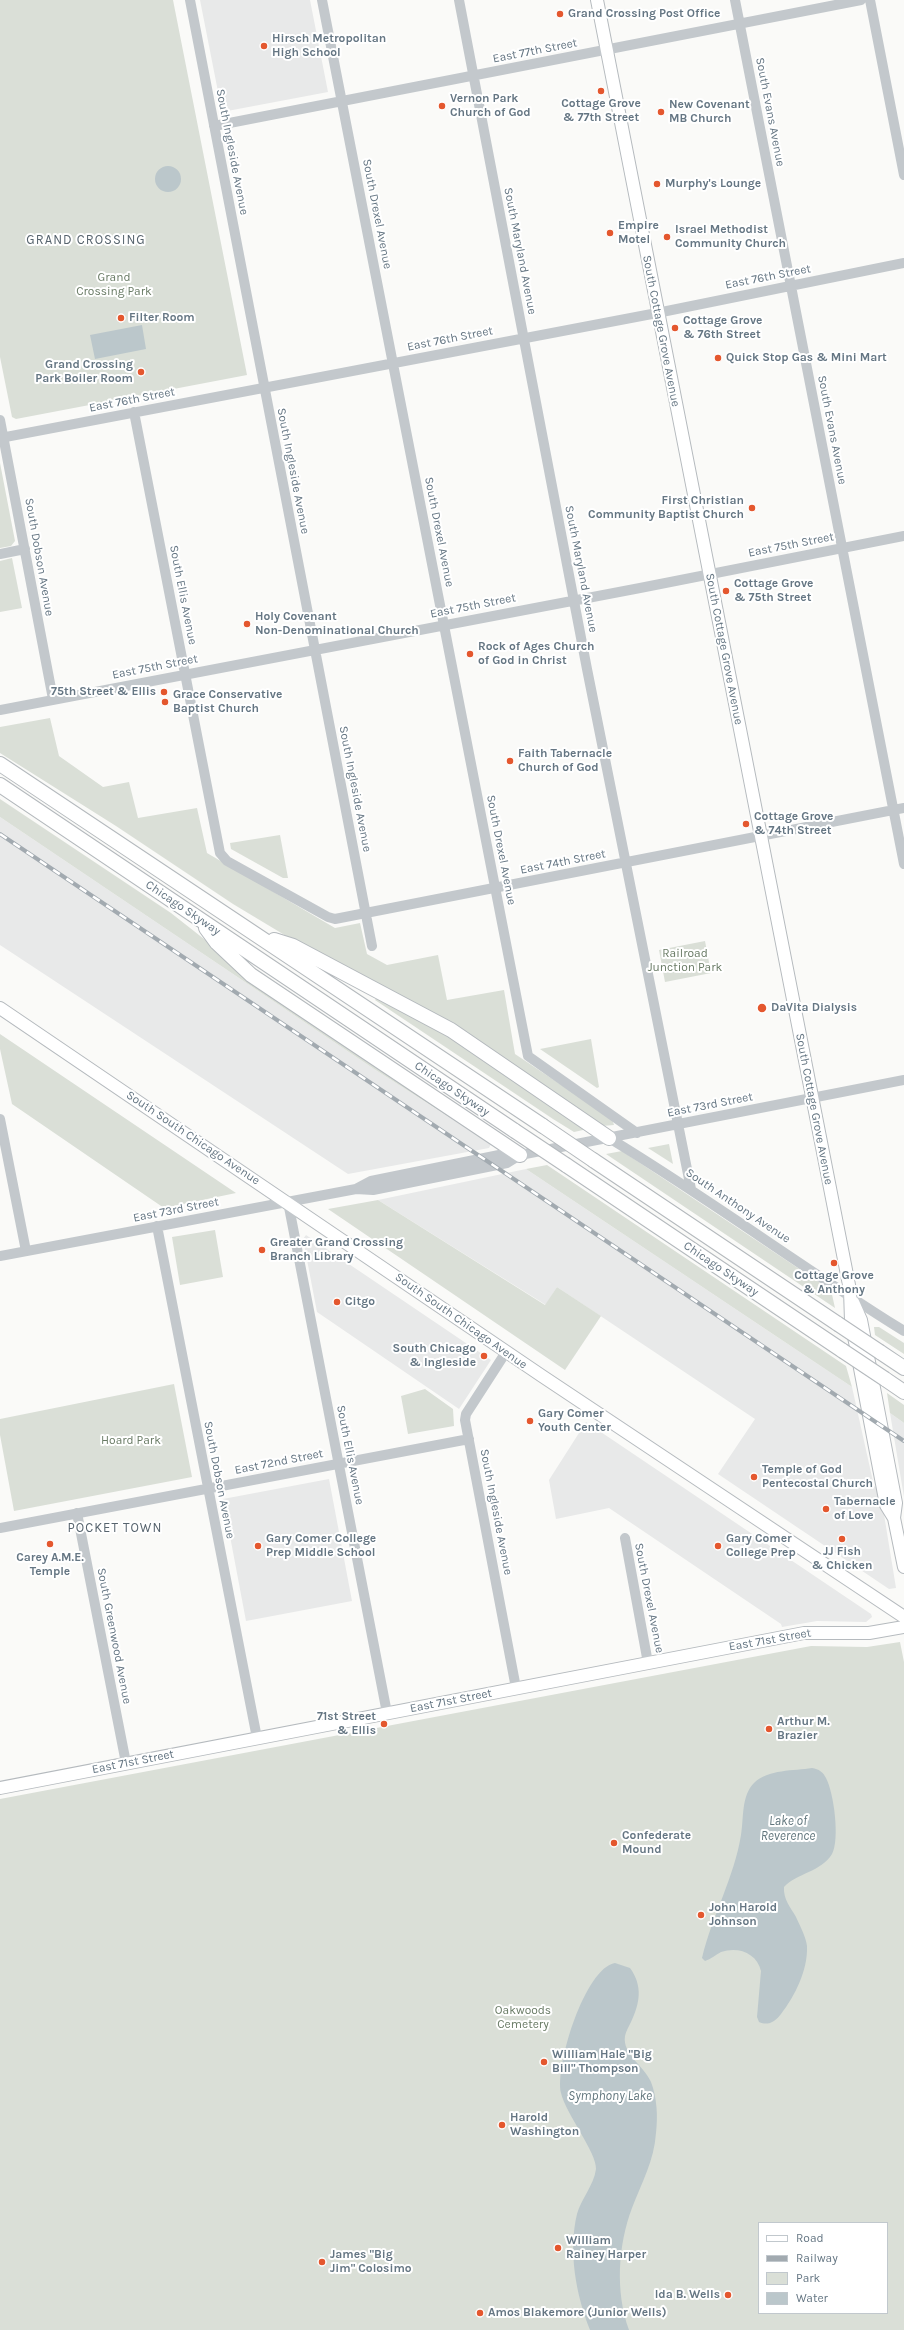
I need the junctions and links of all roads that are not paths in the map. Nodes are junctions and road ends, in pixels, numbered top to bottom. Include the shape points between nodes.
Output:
1 (190, 0) edge
2 (322, 0) edge
3 (459, 0) edge
4 (597, 0) edge
5 (735, 0) edge
6 (861, 0) edge
7 (870, 0) edge
8 (739, 24) junction
9 (607, 51) junction
10 (474, 76) junction
11 (342, 102) junction
12 (214, 126) junction
13 (904, 175) edge
14 (904, 263) edge
15 (791, 286) junction
16 (657, 313) junction
17 (523, 338) junction
18 (393, 363) junction
19 (264, 388) junction
20 (134, 412) junction
21 (0, 420) edge
22 (2, 437) edge
23 (904, 536) edge
24 (842, 548) junction
25 (25, 549) junction
26 (0, 554) edge
27 (710, 575) junction
28 (574, 601) junction
29 (444, 625) junction
30 (315, 650) junction
31 (185, 674) junction
32 (53, 699) junction
33 (0, 710) edge
34 (0, 764) edge
35 (0, 785) edge
36 (904, 808) edge
37 (894, 810) junction
38 (760, 837) junction
39 (220, 853) joint
40 (626, 863) junction
41 (904, 864) edge
42 (496, 888) junction
43 (366, 913) junction
44 (201, 921) junction
45 (256, 934) junction
46 (372, 946) dead end
47 (0, 1008) edge
48 (904, 1080) edge
49 (812, 1099) junction
50 (0, 1119) edge
51 (678, 1125) junction
52 (637, 1132) junction
53 (609, 1138) junction
54 (520, 1155) junction
55 (691, 1189) junction
56 (288, 1202) junction
57 (157, 1226) junction
58 (26, 1251) junction
59 (0, 1256) edge
60 (851, 1299) junction
61 (904, 1331) edge
62 (506, 1352) junction
63 (904, 1368) edge
64 (904, 1392) edge
65 (469, 1439) junction
66 (338, 1464) junction
67 (207, 1488) junction
68 (77, 1513) junction
69 (0, 1528) edge
70 (625, 1538) dead end
71 (904, 1567) edge
72 (904, 1617) edge
73 (904, 1627) edge
74 (648, 1663) junction
75 (516, 1688) junction
76 (387, 1713) junction
77 (257, 1738) junction
78 (126, 1763) junction
79 (0, 1788) edge

1 - 12 street, South Ingleside Avenue
2 - 11 street, South Drexel Avenue
3 - 10 street, South Maryland Avenue
4 - 9 main road, South Cottage Grove Avenue
5 - 8 street, South Evans Avenue
6 - 8 street, East 77th Street
7 - 13 street
8 - 9 street, East 77th Street
8 - 15 street, South Evans Avenue
9 - 10 street, East 77th Street
9 - 16 main road, South Cottage Grove Avenue
10 - 11 street, East 77th Street
10 - 17 street, South Maryland Avenue
11 - 12 street, East 77th Street
11 - 18 street, South Drexel Avenue
12 - 19 street, South Ingleside Avenue
14 - 15 street, East 76th Street
15 - 16 street, East 76th Street
15 - 24 street, South Evans Avenue
16 - 17 street, East 76th Street
16 - 27 main road, South Cottage Grove Avenue
17 - 18 street, East 76th Street
17 - 28 street, South Maryland Avenue
18 - 19 street, East 76th Street
18 - 29 street, South Drexel Avenue
19 - 20 street, East 76th Street
19 - 30 street, South Ingleside Avenue
20 - 22 street, East 76th Street
20 - 31 street, South Ellis Avenue
21 - 22 street, South Dobson Avenue
22 - 25 street, South Dobson Avenue
23 - 24 street, East 75th Street
24 - 27 street, East 75th Street
24 - 37 street, South Evans Avenue
25 - 26 street
25 - 32 street, South Dobson Avenue
27 - 28 street, East 75th Street
27 - 38 main road, South Cottage Grove Avenue
28 - 29 street, East 75th Street
28 - 40 street, South Maryland Avenue
29 - 30 street, East 75th Street
29 - 42 street, South Drexel Avenue
30 - 31 street, East 75th Street
30 - 43 street, South Ingleside Avenue
31 - 32 street, East 75th Street
31 - 39 street, South Ellis Avenue
32 - 33 street, East 75th Street
34 - 45 highway, Chicago Skyway
35 - 44 highway, Chicago Skyway
36 - 37 street, East 74th Street
37 - 38 street, East 74th Street
37 - 41 street, South Evans Avenue
38 - 40 street, East 74th Street
38 - 49 main road, South Cottage Grove Avenue
39 - 43 street, East 74th Street via 328,917 335,919
40 - 42 street, East 74th Street
40 - 51 street, South Maryland Avenue
42 - 43 street, East 74th Street
42 - 52 street, South Drexel Avenue via 528,1056
43 - 46 street, South Ingleside Avenue
44 - 54 highway via 216,943 251,975
44 - 64 highway, Chicago Skyway, bridge
45 - 53 highway via 293,946 423,1013
45 - 63 highway, Chicago Skyway, bridge
47 - 56 main road, South South Chicago Avenue
48 - 49 street, East 73rd Street
49 - 51 street, East 73rd Street
49 - 60 main road, South Cottage Grove Avenue
50 - 58 street
51 - 52 street, East 73rd Street
51 - 55 street, South Maryland Avenue
52 - 53 street, East 73rd Street
53 - 54 street, East 73rd Street
53 - 55 street, South Anthony Avenue
54 - 56 street, East 73rd Street via 506,1163 373,1190 356,1189
55 - 60 street, South Anthony Avenue
56 - 57 street, East 73rd Street
56 - 62 main road, South South Chicago Avenue
56 - 66 street, South Ellis Avenue
57 - 58 street, East 73rd Street
57 - 67 street, South Dobson Avenue
58 - 59 street, East 73rd Street
60 - 61 street
60 - 71 main road, South Cottage Grove Avenue via 861,1320 896,1503 894,1518
62 - 65 street, South Ingleside Avenue via 466,1414
62 - 72 main road, South South Chicago Avenue
65 - 66 street, East 72nd Street
65 - 75 street, South Ingleside Avenue
66 - 67 street, East 72nd Street
66 - 76 street, South Ellis Avenue
67 - 68 street, East 72nd Street
67 - 77 street, South Dobson Avenue
68 - 69 street, East 72nd Street
68 - 78 street, South Greenwood Avenue
70 - 74 street, South Drexel Avenue
73 - 74 main road, East 71st Street via 869,1632 804,1633
74 - 75 main road, East 71st Street
75 - 76 main road, East 71st Street
76 - 77 main road, East 71st Street
77 - 78 main road, East 71st Street
78 - 79 main road, East 71st Street

